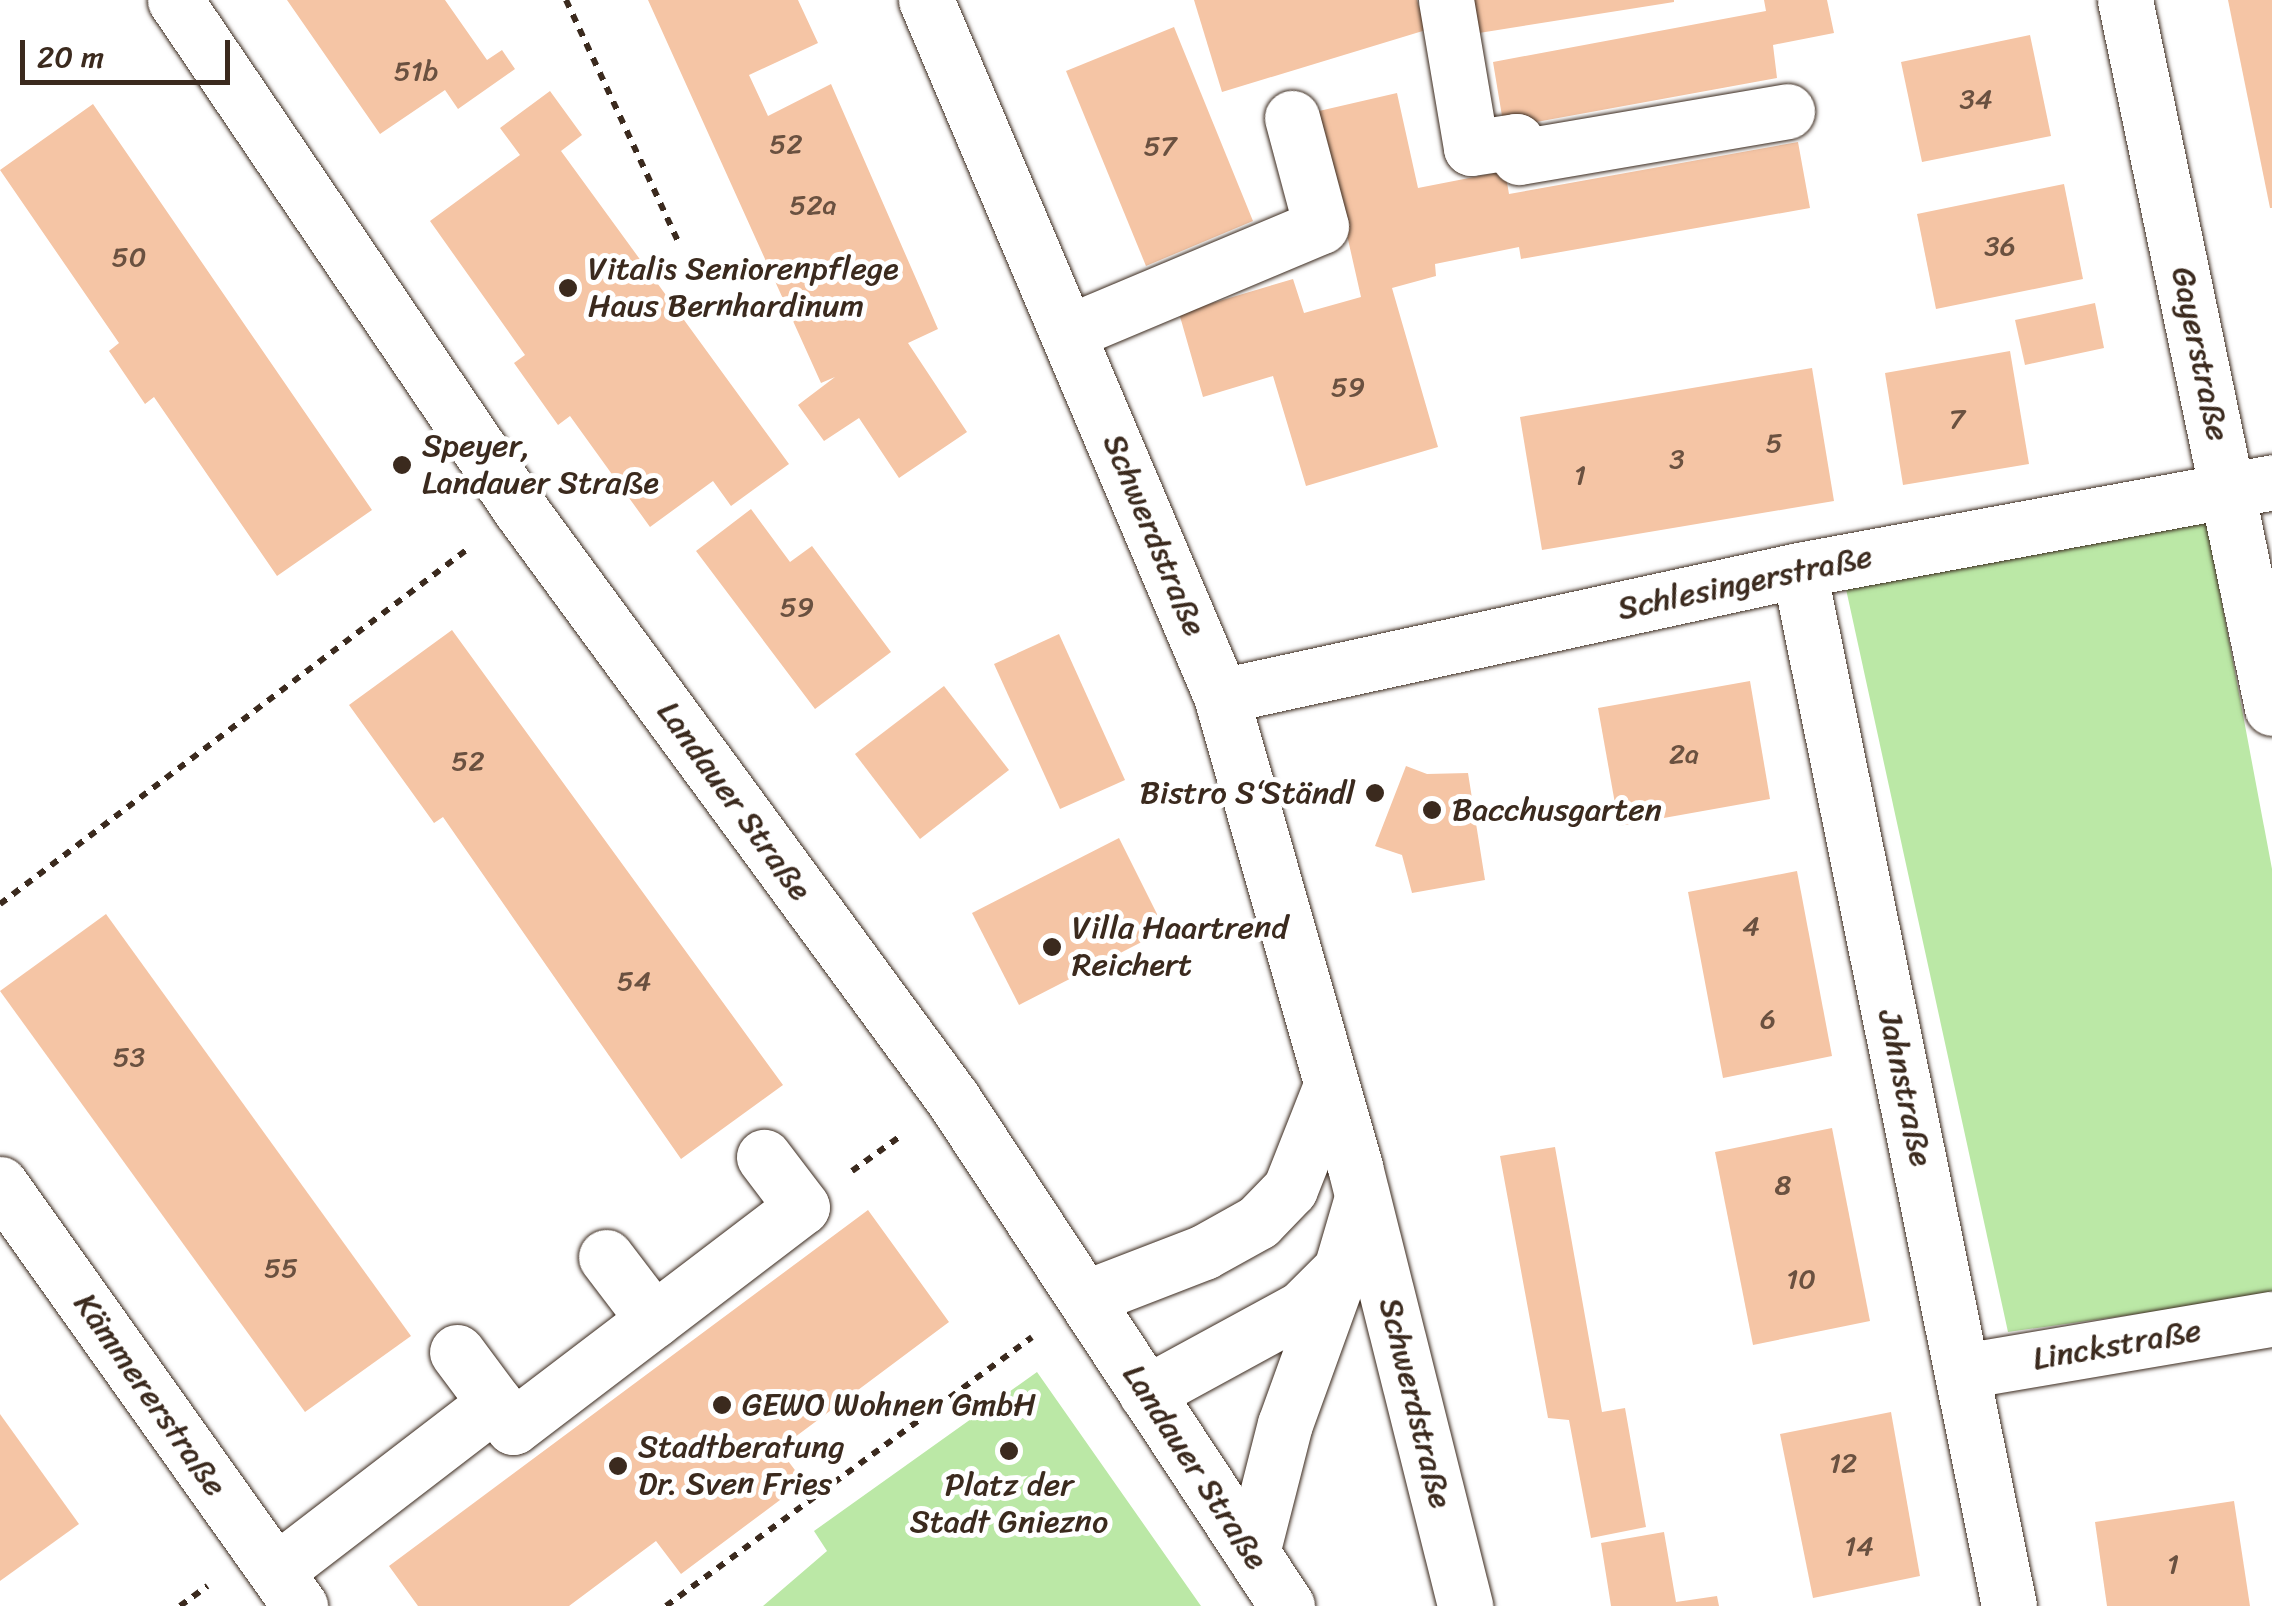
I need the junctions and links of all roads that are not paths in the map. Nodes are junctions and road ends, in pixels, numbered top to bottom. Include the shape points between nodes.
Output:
1 (175, 0) edge
2 (928, 0) edge
3 (1446, 0) edge
4 (2125, 0) edge
5 (1787, 110) dead end
6 (1292, 118) dead end
7 (1069, 332) junction
8 (2250, 485) edge
9 (1799, 570) junction
10 (1221, 696) junction
11 (2272, 708) edge
12 (1330, 1088) junction
13 (764, 1157) dead end
14 (0, 1184) edge
15 (1361, 1200) junction
16 (606, 1258) dead end
17 (1341, 1269) junction
18 (1085, 1298) junction
19 (2272, 1318) edge
20 (654, 1320) junction
21 (456, 1352) dead end
22 (1963, 1371) junction
23 (1146, 1393) junction
24 (496, 1403) junction
25 (1252, 1553) junction
26 (288, 1589) edge
27 (1287, 1606) edge
28 (1466, 1606) edge
29 (2009, 1606) edge

1 - 18 street, Landauer Straße via 520,509 953,1099
2 - 7 street, Schwerdstraße
3 - 5 street via 1471,148 1516,141 1519,156
4 - 8 street, Gayerstraße
6 - 7 street via 1321,226
7 - 10 street, Schwerdstraße
8 - 9 street, Schlesingerstraße
8 - 11 street, Gayerstraße
9 - 10 street, Schlesingerstraße
9 - 22 street, Jahnstraße
10 - 12 street, Schwerdstraße
12 - 15 street, Schwerdstraße
12 - 18 street via 1290,1188 1258,1222 1204,1252
13 - 20 street via 802,1207
14 - 26 street, Kämmererstraße
15 - 17 street, Schwerdstraße
15 - 28 street, Schwerdstraße
16 - 20 street
17 - 23 street, Schwerdstraße via 1302,1308
17 - 25 street, Schwerdstraße via 1285,1424
18 - 23 street, Landauer Straße
19 - 22 street, Linckstraße
20 - 24 street via 514,1427
21 - 24 street
22 - 29 street, Jahnstraße
23 - 25 street, Landauer Straße
24 - 26 street
25 - 27 street, Landauer Straße

